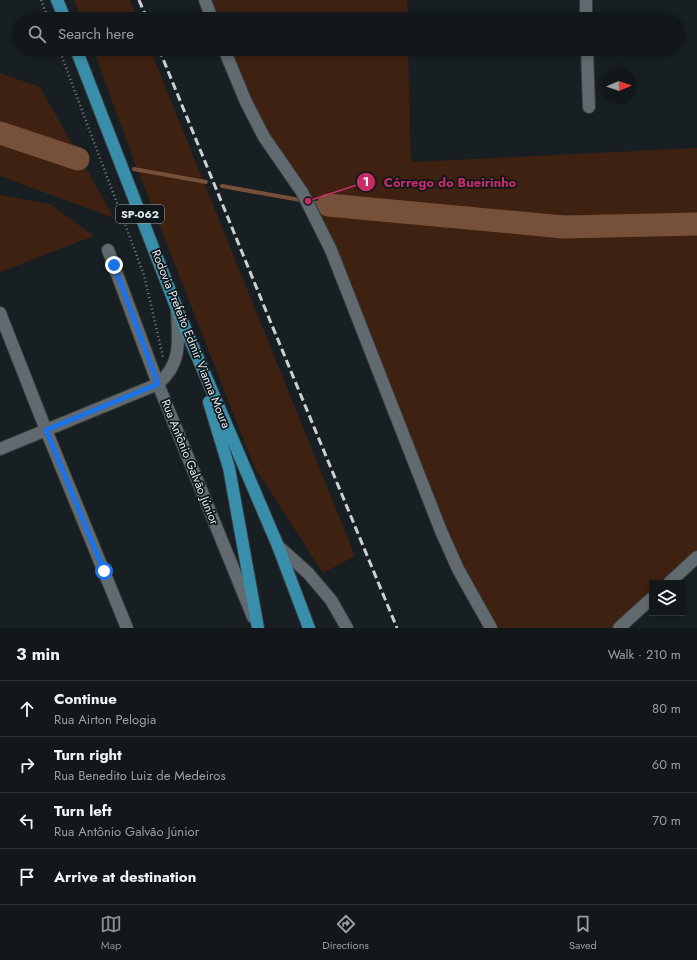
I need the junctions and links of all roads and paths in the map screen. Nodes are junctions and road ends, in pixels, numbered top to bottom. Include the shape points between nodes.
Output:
1 (41, 0) edge
2 (57, 0) edge
3 (205, 0) edge
4 (586, 0) edge
5 (45, 12) edge
6 (62, 12) edge
7 (209, 12) edge
8 (586, 12) edge
9 (62, 56) edge
10 (79, 56) edge
11 (227, 56) edge
12 (587, 56) edge
13 (589, 107) dead end
14 (108, 250) dead end
15 (177, 309) junction
16 (0, 313) edge
17 (206, 377) junction
18 (163, 380) junction
19 (46, 430) junction
20 (0, 449) edge
21 (278, 546) junction
22 (697, 557) edge
23 (672, 580) edge
24 (649, 601) edge
25 (257, 626) edge
26 (127, 628) edge
27 (309, 628) edge
28 (347, 628) edge
29 (491, 628) edge
30 (620, 628) edge

1 - 5 path
2 - 6 main road
3 - 7 street
4 - 8 street
9 - 18 path via 144,275
10 - 15 main road, Rodovia Prefeito Edmir Vianna Moura / SP-062
11 - 29 street via 264,137 302,192 331,250 441,532 458,569
12 - 13 street
14 - 18 street, Rua Antônio Galvão Júnior
15 - 17 main road, Rodovia Prefeito Edmir Vianna Moura / SP-062
15 - 18 street via 176,358
16 - 19 street
17 - 21 main road, Rodovia Prefeito Edmir Vianna Moura / SP-062
17 - 25 main road via 208,397 236,497
18 - 19 street
18 - 25 street, Rua Antônio Galvão Júnior
19 - 20 street
19 - 26 street
21 - 27 main road, Rodovia Prefeito Edmir Vianna Moura / SP-062
21 - 28 street via 308,573 331,600
22 - 23 street
24 - 30 street

